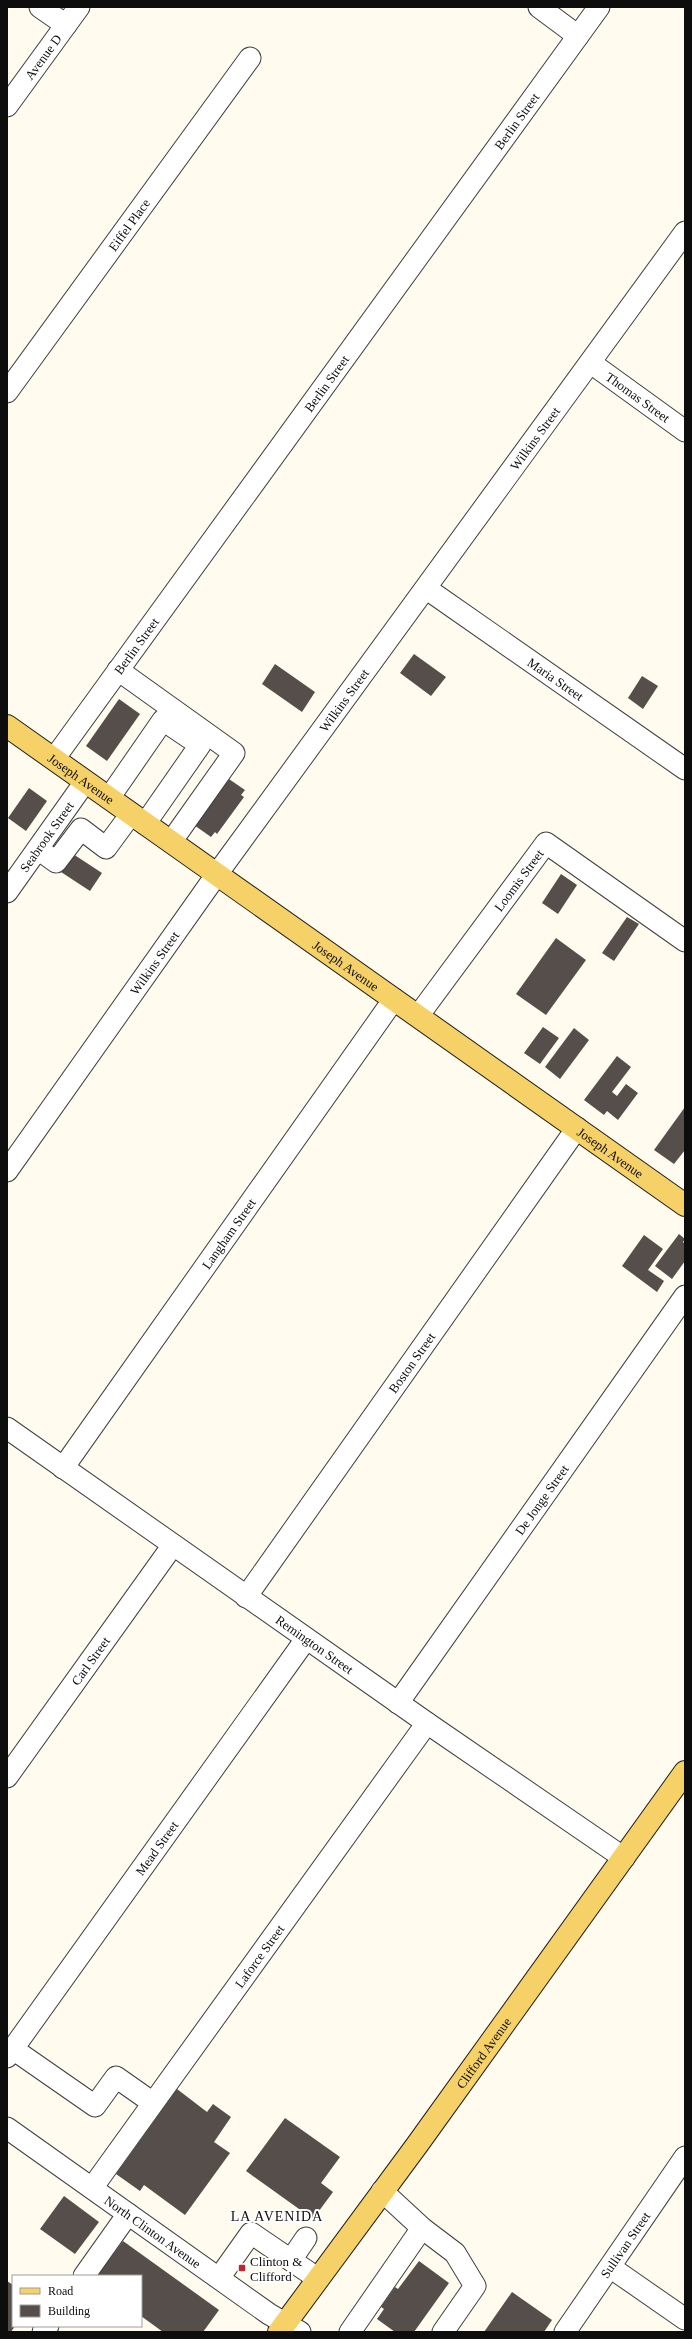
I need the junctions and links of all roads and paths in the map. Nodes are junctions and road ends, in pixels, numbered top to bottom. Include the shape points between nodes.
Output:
1 (40, 7) edge
2 (79, 7) edge
3 (539, 7) edge
4 (599, 7) edge
5 (66, 25) junction
6 (578, 36) junction
7 (250, 58) dead end
8 (7, 106) edge
9 (685, 232) edge
10 (591, 363) junction
11 (7, 392) edge
12 (685, 431) edge
13 (427, 589) junction
14 (118, 670) junction
15 (7, 726) edge
16 (54, 759) junction
17 (685, 769) edge
18 (85, 782) junction
19 (109, 798) junction
20 (138, 819) junction
21 (171, 842) junction
22 (38, 849) junction
23 (217, 874) junction
24 (7, 892) edge
25 (685, 942) edge
26 (394, 999) junction
27 (418, 1016) junction
28 (577, 1128) junction
29 (7, 1171) edge
30 (685, 1205) edge
31 (685, 1296) edge
32 (7, 1428) edge
33 (63, 1468) junction
34 (173, 1545) junction
35 (246, 1597) junction
36 (306, 1639) junction
37 (398, 1703) junction
38 (427, 1723) junction
39 (685, 1772) edge
40 (7, 1776) edge
41 (624, 1858) junction
42 (10, 2053) edge
43 (153, 2103) junction
44 (9, 2134) edge
45 (685, 2157) edge
46 (92, 2188) junction
47 (382, 2191) junction
48 (128, 2214) junction
49 (422, 2228) junction
50 (306, 2238) dead end
51 (291, 2260) junction
52 (610, 2267) junction
53 (85, 2275) edge
54 (219, 2278) junction
55 (317, 2278) junction
56 (685, 2319) edge
57 (288, 2329) edge
58 (350, 2332) edge
59 (444, 2332) edge
60 (564, 2332) edge

1 - 5 street
2 - 5 street, Avenue D
3 - 6 street
4 - 6 street, Berlin Street
5 - 8 street, Avenue D
6 - 14 street, Berlin Street
7 - 11 street, Eiffel Place
9 - 10 street, Wilkins Street
10 - 12 street, Thomas Street
10 - 13 street, Wilkins Street
13 - 17 street, Maria Street
13 - 23 street, Wilkins Street
14 - 16 street, Berlin Street
14 - 21 street via 234,753
15 - 16 main road, Joseph Avenue
16 - 18 main road, Joseph Avenue
18 - 19 main road, Joseph Avenue
18 - 22 street, Seabrook Street
19 - 20 main road, Joseph Avenue
19 - 20 street via 163,720 200,745
20 - 21 main road, Joseph Avenue
20 - 22 street via 106,848 81,829 56,862
21 - 23 main road, Joseph Avenue
22 - 24 street, Seabrook Street
23 - 26 main road, Joseph Avenue
23 - 29 street, Wilkins Street
25 - 27 street, Loomis Street via 546,843
26 - 27 main road, Joseph Avenue
26 - 33 street, Langham Street
27 - 28 main road, Joseph Avenue
28 - 30 main road, Joseph Avenue
28 - 35 street, Boston Street
31 - 37 street, De Jonge Street
32 - 33 street, Remington Street
33 - 34 street, Remington Street
34 - 35 street, Remington Street
34 - 40 street, Carl Street
35 - 36 street, Remington Street
36 - 37 street, Remington Street
36 - 42 street, Mead Street
37 - 38 street, Remington Street
38 - 41 street, Remington Street
38 - 43 street, Laforce Street
39 - 41 main road, Clifford Avenue
41 - 47 main road, Clifford Avenue
42 - 43 street via 95,2106 116,2077
43 - 46 street, Laforce Street
44 - 46 street, North Clinton Avenue
45 - 52 street, Sullivan Street
46 - 48 street, North Clinton Avenue
47 - 49 street
47 - 55 main road, Clifford Avenue
48 - 53 street
48 - 54 street, North Clinton Avenue
49 - 58 street
49 - 59 street via 455,2253 475,2286
50 - 51 street
51 - 54 street via 251,2233
51 - 55 street
52 - 56 street
52 - 60 street, Sullivan Street
54 - 57 street, North Clinton Avenue
55 - 57 main road, Clifford Avenue

